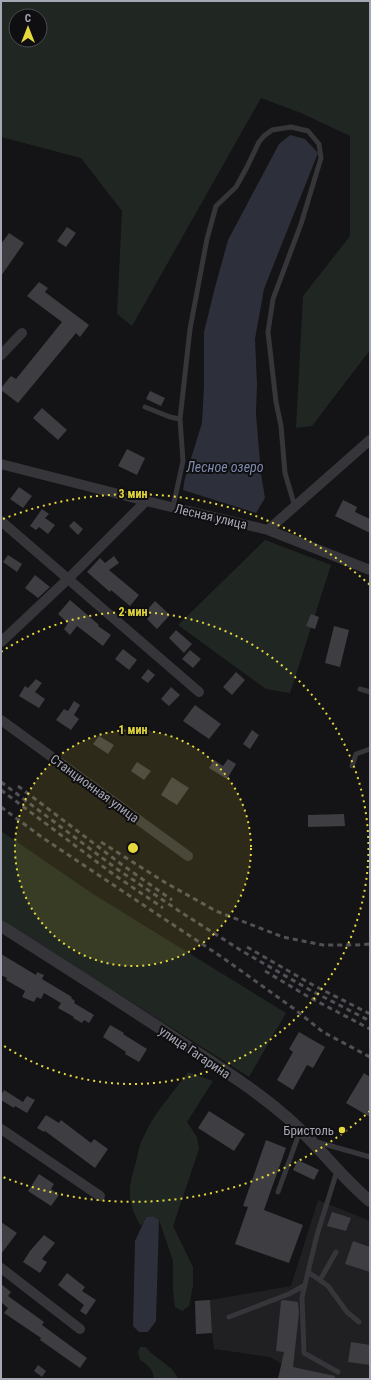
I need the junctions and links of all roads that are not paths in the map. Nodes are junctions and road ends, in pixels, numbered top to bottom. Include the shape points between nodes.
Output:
1 (22, 333) dead end
2 (1, 354) edge
3 (145, 407) dead end
4 (180, 419) junction
5 (370, 440) edge
6 (1, 464) edge
7 (146, 501) junction
8 (295, 507) junction
9 (174, 508) junction
10 (1, 521) edge
11 (268, 530) junction
12 (370, 570) edge
13 (69, 578) junction
14 (1, 642) edge
15 (360, 689) dead end
16 (199, 692) dead end
17 (370, 692) edge
18 (1, 720) edge
19 (370, 749) edge
20 (352, 766) dead end
21 (188, 856) dead end
22 (1, 926) edge
23 (1, 1129) edge
24 (300, 1130) junction
25 (311, 1141) junction
26 (370, 1157) edge
27 (337, 1170) junction
28 (278, 1192) dead end
29 (100, 1196) dead end
30 (370, 1201) edge
31 (336, 1252) dead end
32 (1, 1268) edge
33 (308, 1272) junction
34 (320, 1280) junction
35 (305, 1285) junction
36 (229, 1317) dead end
37 (359, 1322) dead end
38 (80, 1329) dead end
39 (338, 1372) dead end

1 - 2 street
3 - 4 lane
4 - 8 lane via 190,330 207,239 216,206 236,187 264,136 272,130 291,127 308,131 319,144 321,158 274,299 268,332 285,473
4 - 9 lane via 183,461
5 - 8 street
6 - 7 street, Лесная улица
7 - 9 street, Лесная улица
7 - 13 street
8 - 11 street
9 - 11 street, Лесная улица
10 - 13 street
11 - 12 street, Лесная улица
13 - 14 street
13 - 16 street
15 - 17 lane
18 - 21 street, Станционная улица
19 - 20 lane via 356,754
22 - 24 street, улица Гагарина via 224,1071 283,1114
23 - 29 street
24 - 25 street, улица Гагарина
24 - 28 lane
25 - 26 lane
25 - 27 street, улица Гагарина
27 - 30 street, улица Гагарина
27 - 33 lane
31 - 34 lane
32 - 38 street
33 - 34 lane
33 - 35 lane
34 - 37 lane
35 - 36 lane via 289,1294
35 - 39 lane via 302,1297 304,1353

